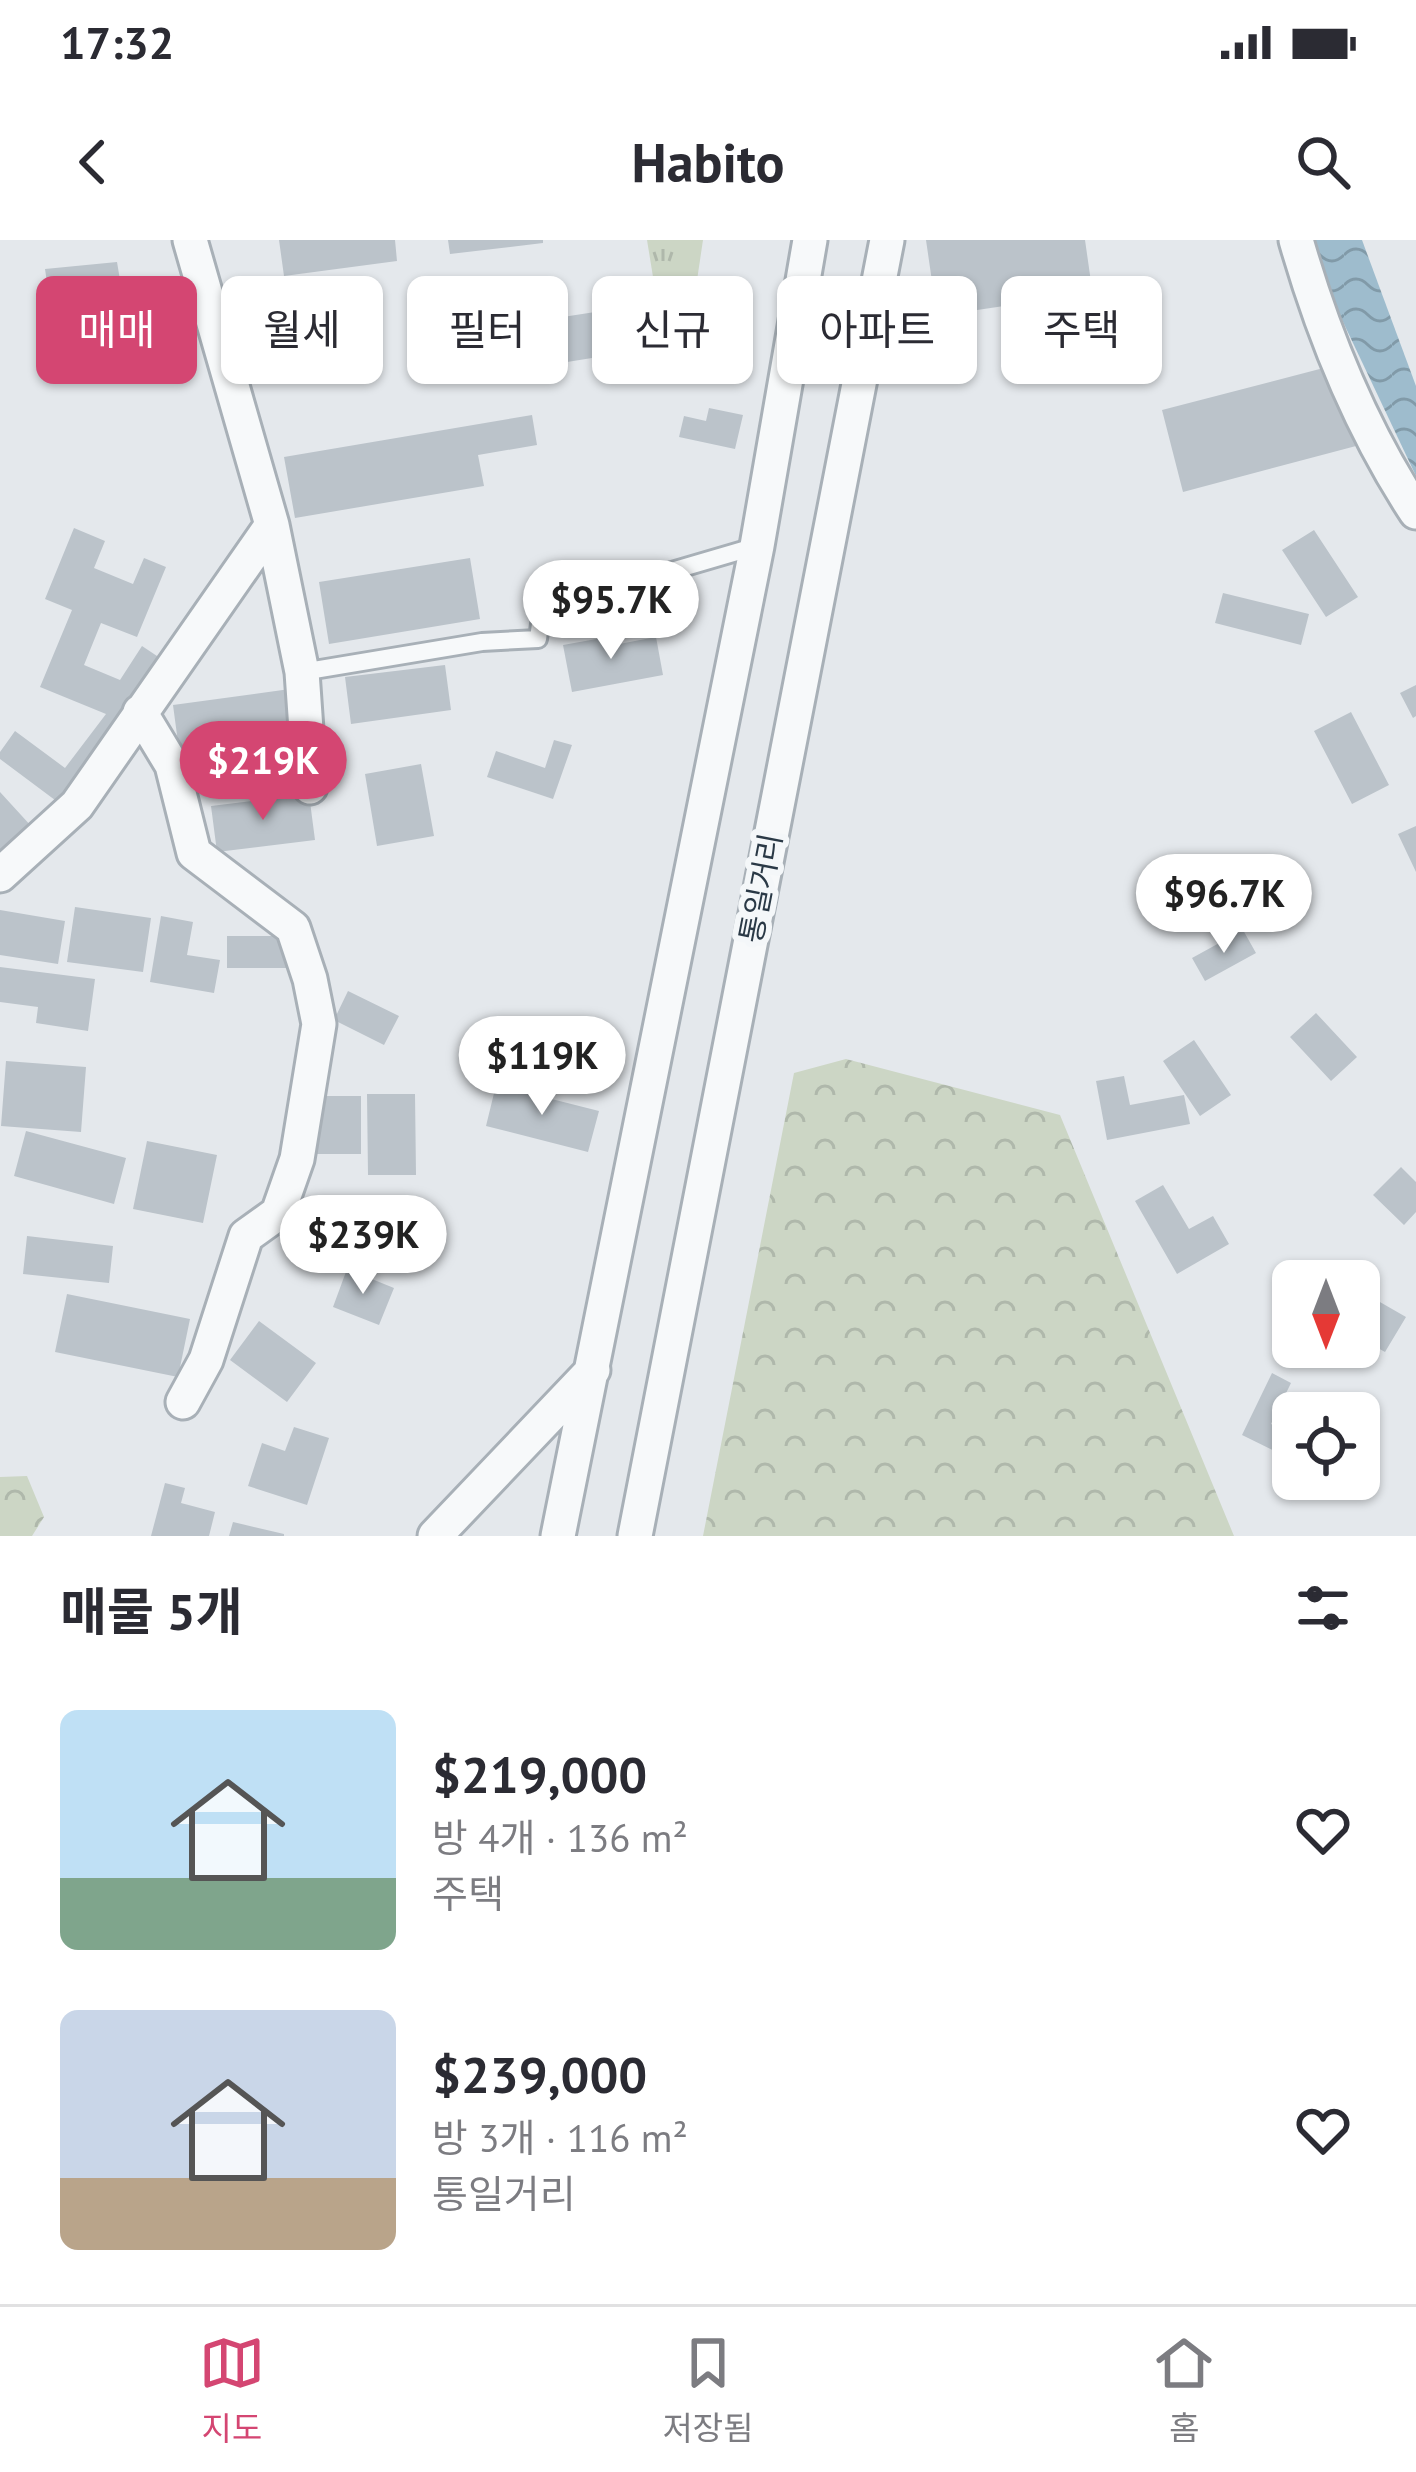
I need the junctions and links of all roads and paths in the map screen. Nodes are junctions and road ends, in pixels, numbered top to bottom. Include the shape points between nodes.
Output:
1 (190, 240) edge
2 (810, 240) edge
3 (887, 240) edge
4 (1296, 240) edge
5 (1404, 468) edge
6 (1416, 512) edge
7 (272, 525) junction
8 (757, 546) junction
9 (302, 672) junction
10 (140, 712) junction
11 (310, 788) dead end
12 (0, 875) edge
13 (594, 1369) junction
14 (183, 1402) dead end
15 (435, 1536) edge
16 (558, 1536) edge
17 (635, 1536) edge

1 - 7 street
2 - 8 street
3 - 17 street, 통일거리
4 - 5 street via 1316,311
5 - 6 street
7 - 9 street
7 - 10 street
8 - 9 lane via 542,609 538,639
8 - 13 street
9 - 11 street
10 - 12 street via 77,805
10 - 14 street via 172,765 194,853 292,928 319,1024 297,1159 278,1213 246,1236 206,1360
13 - 15 street
13 - 16 street

